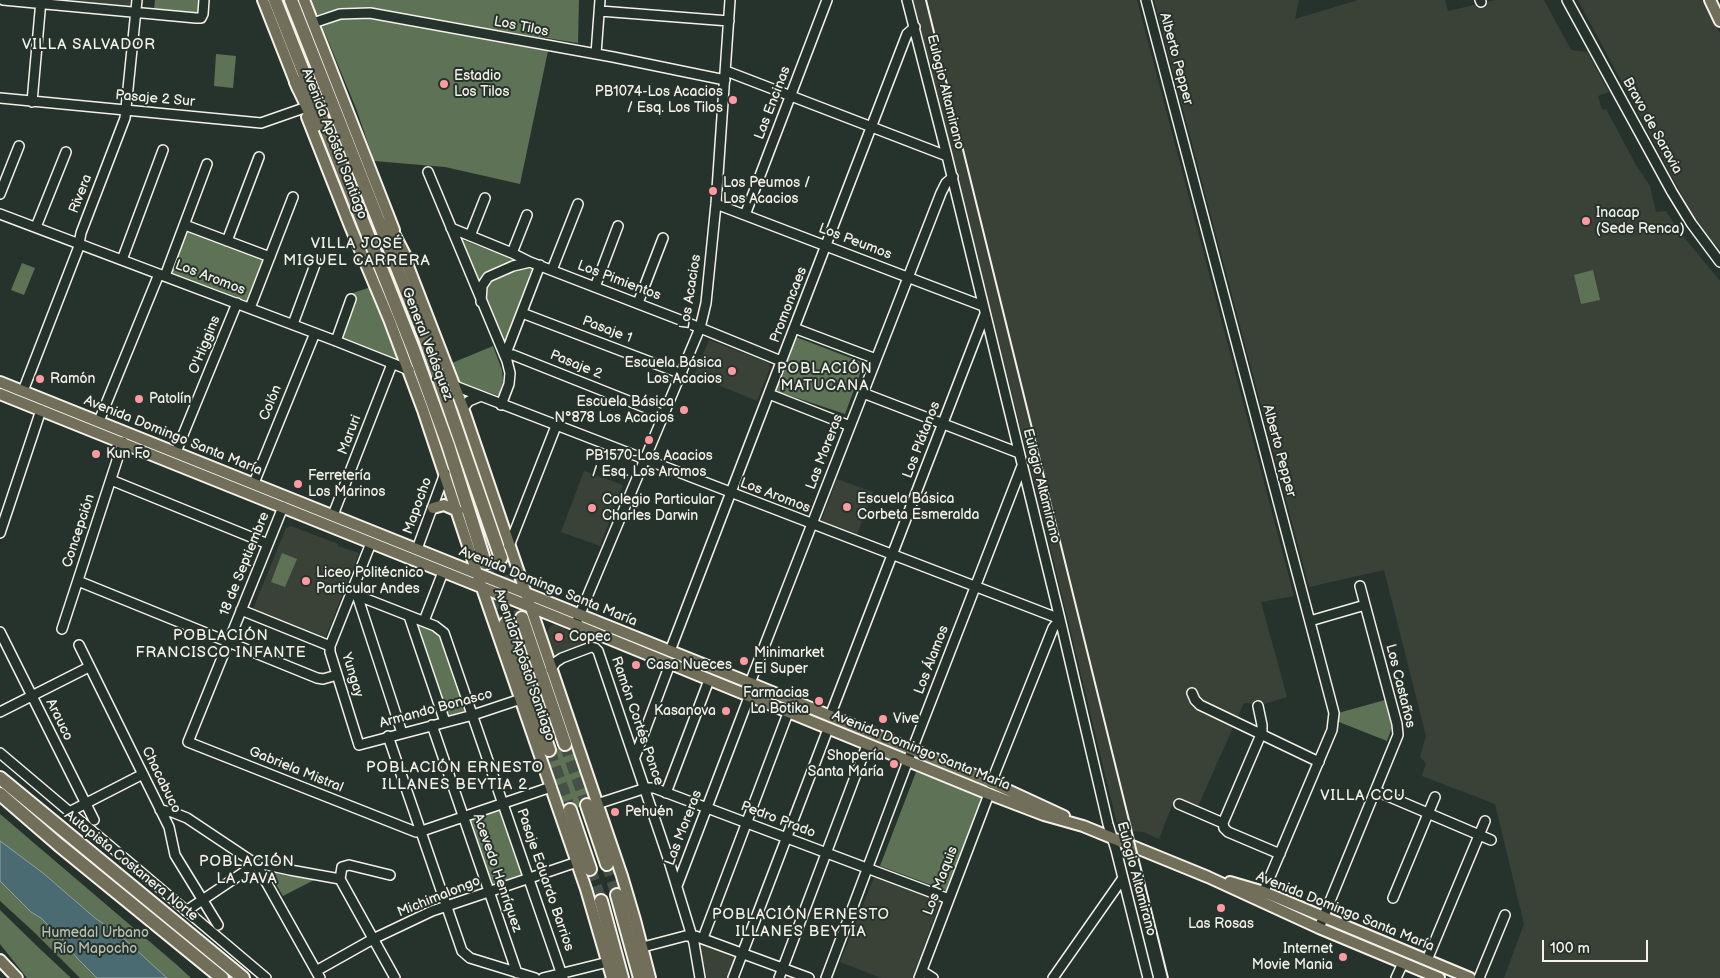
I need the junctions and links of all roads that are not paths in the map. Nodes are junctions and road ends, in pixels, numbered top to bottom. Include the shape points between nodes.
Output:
1 (3, 0) edge
2 (137, 0) edge
3 (204, 0) edge
4 (263, 0) edge
5 (275, 0) edge
6 (291, 0) edge
7 (304, 0) edge
8 (600, 0) edge
9 (730, 0) edge
10 (827, 0) edge
11 (907, 0) edge
12 (1146, 0) edge
13 (1567, 0) edge
14 (1710, 0) edge
15 (41, 2) edge
16 (600, 11) junction
17 (136, 12) junction
18 (729, 21) junction
19 (1720, 21) edge
20 (313, 22) junction
21 (915, 27) junction
22 (596, 54) junction
23 (725, 76) junction
24 (296, 82) junction
25 (790, 96) junction
26 (0, 98) edge
27 (32, 102) junction
28 (304, 108) junction
29 (127, 111) junction
30 (872, 127) junction
31 (18, 146) dead end
32 (163, 150) dead end
33 (66, 152) dead end
34 (948, 156) junction
35 (259, 157) dead end
36 (207, 164) dead end
37 (359, 171) junction
38 (428, 172) dead end
39 (953, 177) junction
40 (0, 194) edge
41 (293, 197) dead end
42 (484, 198) dead end
43 (355, 201) junction
44 (578, 204) dead end
45 (716, 204) junction
46 (0, 214) edge
47 (527, 215) dead end
48 (745, 216) junction
49 (184, 225) junction
50 (618, 226) dead end
51 (36, 227) junction
52 (450, 228) junction
53 (470, 236) junction
54 (663, 238) dead end
55 (227, 241) junction
56 (79, 243) junction
57 (826, 246) junction
58 (512, 253) junction
59 (404, 255) junction
60 (270, 257) junction
61 (122, 260) junction
62 (316, 262) dead end
63 (530, 262) junction
64 (1720, 262) edge
65 (540, 265) junction
66 (552, 270) junction
67 (162, 275) junction
68 (908, 277) junction
69 (595, 287) junction
70 (352, 299) dead end
71 (481, 302) junction
72 (237, 303) junction
73 (638, 303) junction
74 (250, 308) junction
75 (984, 310) junction
76 (522, 312) junction
77 (293, 324) junction
78 (700, 328) junction
79 (794, 328) junction
80 (315, 333) junction
81 (336, 341) junction
82 (504, 354) junction
83 (876, 359) junction
84 (782, 361) junction
85 (392, 364) junction
86 (409, 370) junction
87 (682, 374) junction
88 (0, 382) edge
89 (455, 386) junction
90 (23, 391) junction
91 (863, 393) junction
92 (0, 394) edge
93 (769, 394) junction
94 (481, 396) junction
95 (501, 404) junction
96 (463, 408) junction
97 (41, 410) junction
98 (664, 416) junction
99 (99, 421) junction
100 (943, 423) junction
101 (556, 426) junction
102 (850, 426) junction
103 (123, 442) junction
104 (176, 452) junction
105 (1019, 453) junction
106 (645, 460) junction
107 (1022, 466) junction
108 (445, 473) junction
109 (111, 480) junction
110 (254, 483) junction
111 (731, 494) junction
112 (283, 507) junction
113 (433, 508) junction
114 (458, 511) junction
115 (333, 516) junction
116 (812, 525) junction
117 (0, 533) edge
118 (371, 543) junction
119 (268, 544) junction
120 (509, 546) junction
121 (417, 549) junction
122 (892, 555) junction
123 (501, 558) tunnel mouth
124 (482, 568) junction
125 (444, 572) junction
126 (78, 581) junction
127 (1360, 586) dead end
128 (975, 587) junction
129 (482, 588) junction
130 (525, 592) junction
131 (354, 594) junction
132 (1365, 606) junction
133 (530, 607) junction
134 (241, 610) junction
135 (409, 616) junction
136 (556, 617) junction
137 (522, 618) tunnel mouth
138 (1060, 619) junction
139 (578, 620) junction
140 (424, 621) junction
141 (1310, 621) junction
142 (506, 624) tunnel mouth
143 (62, 629) dead end
144 (0, 632) edge
145 (540, 635) junction
146 (228, 642) junction
147 (79, 645) dead end
148 (330, 646) junction
149 (670, 651) junction
150 (670, 664) junction
151 (90, 667) junction
152 (551, 669) junction
153 (337, 675) junction
154 (709, 680) junction
155 (750, 684) junction
156 (1192, 694) dead end
157 (32, 696) junction
158 (749, 697) junction
159 (521, 699) junction
160 (1258, 706) dead end
161 (0, 712) edge
162 (788, 713) junction
163 (473, 715) junction
164 (830, 716) junction
165 (445, 722) junction
166 (432, 725) junction
167 (828, 729) junction
168 (402, 732) junction
169 (1260, 735) junction
170 (388, 736) junction
171 (188, 742) joint
172 (566, 744) tunnel mouth
173 (359, 745) joint
174 (867, 745) junction
175 (549, 750) tunnel mouth
176 (912, 750) junction
177 (0, 753) edge
178 (635, 757) junction
179 (908, 761) junction
180 (1319, 762) junction
181 (143, 774) junction
182 (0, 778) edge
183 (991, 783) junction
184 (551, 787) junction
185 (646, 788) junction
186 (1376, 792) junction
187 (666, 793) junction
188 (0, 794) edge
189 (989, 794) junction
190 (1435, 797) dead end
191 (504, 803) junction
192 (85, 804) junction
193 (592, 804) junction
194 (1179, 804) dead end
195 (706, 808) junction
196 (160, 810) junction
197 (570, 810) tunnel mouth
198 (71, 811) junction
199 (1428, 814) junction
200 (464, 817) junction
201 (94, 820) dead end
202 (1485, 821) dead end
203 (746, 823) junction
204 (1223, 823) junction
205 (1083, 826) junction
206 (422, 832) junction
207 (1479, 835) junction
208 (786, 838) junction
209 (1112, 838) junction
210 (1492, 840) dead end
211 (826, 853) junction
212 (1280, 854) junction
213 (577, 862) junction
214 (256, 864) junction
215 (607, 864) tunnel mouth
216 (867, 868) junction
217 (590, 869) tunnel mouth
218 (390, 875) dead end
219 (529, 878) junction
220 (1123, 878) junction
221 (340, 879) junction
222 (677, 886) junction
223 (489, 891) junction
224 (618, 896) tunnel mouth
225 (1262, 896) junction
226 (1394, 898) dead end
227 (949, 899) junction
228 (203, 900) junction
229 (601, 901) tunnel mouth
230 (446, 906) junction
231 (186, 911) junction
232 (1506, 915) dead end
233 (1323, 917) junction
234 (218, 925) dead end
235 (1319, 928) junction
236 (691, 935) junction
237 (703, 938) junction
238 (373, 939) junction
239 (643, 947) junction
240 (743, 953) junction
241 (0, 960) edge
242 (1427, 960) junction
243 (608, 962) junction
244 (1403, 963) junction
245 (783, 968) junction
246 (517, 973) junction
247 (318, 974) edge
248 (921, 974) edge
249 (563, 976) edge
250 (16, 978) edge
251 (222, 978) edge
252 (243, 978) edge
253 (266, 978) edge
254 (394, 978) edge
255 (535, 978) edge
256 (543, 978) edge
257 (612, 978) edge
258 (622, 978) edge
259 (640, 978) edge
260 (650, 978) edge
261 (700, 978) edge
262 (734, 978) edge
263 (779, 978) edge
264 (809, 978) edge
265 (826, 978) edge
266 (933, 978) edge
267 (1053, 978) edge
268 (1148, 978) edge
269 (1396, 978) edge
270 (1439, 978) edge
271 (1470, 978) edge
272 (1479, 978) edge

1 - 15 street
2 - 17 street, Rivera
3 - 17 street via 201,18
4 - 24 main road, Avenida Apóstol Santiago
5 - 43 highway, General Velásquez
6 - 37 highway, General Velásquez
7 - 20 main road, Avenida Apóstol Santiago
8 - 16 street
9 - 18 street, Los Acacios
10 - 25 street, Las Encinas
11 - 21 street, Eulogio Altamirano
12 - 141 street, Alberto Pepper
13 - 64 street, Bravo de Saravia via 1672,192
14 - 19 main road
15 - 17 street
15 - 27 street
16 - 18 street
16 - 22 street
17 - 29 street, Rivera
18 - 23 street, Los Acacios
20 - 22 street, Los Tilos via 362,12
20 - 59 main road, Avenida Apóstol Santiago
21 - 30 street, Promoncaes via 907,34
21 - 34 street, Eulogio Altamirano
22 - 23 street, Los Tilos
23 - 25 street, Los Tilos
23 - 45 street, Los Acacios
24 - 28 main road, Avenida Apóstol Santiago
24 - 43 highway
25 - 30 street, Los Tilos
25 - 48 street, Las Encinas
26 - 27 street, Pasaje 2 Sur
27 - 29 street, Pasaje 2 Sur
28 - 29 street, Pasaje 2 Sur via 261,123
28 - 86 main road, Avenida Apóstol Santiago
29 - 56 street, Rivera
30 - 34 street, Los Tilos
30 - 57 street, Promoncaes
31 - 40 street
32 - 61 street
33 - 51 street
34 - 39 street, Eulogio Altamirano
35 - 55 street
36 - 49 street
37 - 59 highway
37 - 123 highway, General Velásquez via 436,366
38 - 52 street
39 - 68 street, Las Moreras via 940,193
39 - 75 street, Eulogio Altamirano
41 - 60 street
42 - 53 street
43 - 124 highway, General Velásquez via 438,415
44 - 66 street
45 - 48 street, Los Peumos
45 - 78 street, Los Acacios via 706,303
46 - 51 street, Los Aromos
47 - 58 street
48 - 57 street, Los Peumos
49 - 55 street
49 - 67 street
50 - 69 street
51 - 56 street, Los Aromos
52 - 53 street, Los Pimientos
52 - 71 street
53 - 58 street, Los Pimientos
54 - 73 street
55 - 60 street
56 - 61 street, Los Aromos
56 - 90 street, Rivera
57 - 68 street, Los Peumos
57 - 79 street, Promoncaes
58 - 63 street, Los Pimientos
59 - 89 main road, Avenida Apóstol Santiago
60 - 74 street
61 - 67 street, Los Aromos
62 - 77 street
63 - 65 street, Los Pimientos
63 - 71 street via 488,277 482,286
65 - 66 street, Los Pimientos
65 - 76 street
66 - 69 street, Los Pimientos
67 - 72 street, Los Aromos
67 - 99 street
68 - 75 street, Los Peumos
68 - 83 street, Las Moreras
69 - 73 street, Los Pimientos
70 - 81 street
71 - 82 street
72 - 74 street, Los Aromos
72 - 104 street, O'Higgins
73 - 78 street, Los Pimientos
74 - 77 street, Los Aromos
75 - 100 street, Los Plátanos
75 - 105 street, Eulogio Altamirano
76 - 82 street
76 - 87 street, Pasaje 1
77 - 80 street, Los Aromos
78 - 84 street, Los Pimientos
78 - 87 street, Los Acacios
79 - 83 street
79 - 84 street, Promoncaes
80 - 81 street, Los Aromos
80 - 110 street, Colón
81 - 85 street, Los Aromos
82 - 95 street via 510,379
82 - 98 street, Pasaje 2
83 - 91 street, Las Moreras
84 - 93 street, Promoncaes
85 - 86 street, Los Aromos
85 - 115 street, Maruri
86 - 108 main road, Avenida Apóstol Santiago
87 - 98 street, Los Acacios
88 - 90 main road, Avenida Domingo Santa María
89 - 94 street, Los Aromos
89 - 96 main road, Avenida Apóstol Santiago
90 - 99 main road, Avenida Domingo Santa María
91 - 100 street
91 - 102 street, Las Moreras
92 - 97 main road, Avenida Domingo Santa María
93 - 102 street
93 - 111 street, Promoncaes
94 - 95 street, Los Aromos
94 - 96 street
95 - 101 street, Los Aromos
96 - 120 main road, Avenida Apóstol Santiago
97 - 103 main road, Avenida Domingo Santa María
97 - 117 street
98 - 106 street, Los Acacios
99 - 104 main road, Avenida Domingo Santa María
100 - 105 street
100 - 122 street, Los Plátanos
101 - 106 street, Los Aromos
101 - 120 street
102 - 116 street, Las Moreras
103 - 109 street, Concepción
103 - 112 main road, Avenida Domingo Santa María
104 - 110 main road, Avenida Domingo Santa María
105 - 107 street, Eulogio Altamirano
106 - 111 street, Los Aromos
106 - 139 street, Los Acacios
107 - 128 street, Los Álamos
107 - 138 street, Eulogio Altamirano
108 - 113 street, Mapocho
108 - 114 main road, Avenida Apóstol Santiago
109 - 119 street
109 - 126 street, Concepción
110 - 115 main road, Avenida Domingo Santa María
111 - 116 street, Los Aromos
111 - 149 street, Promoncaes
112 - 118 main road, Avenida Domingo Santa María
112 - 119 street, 18 de Septiembre
113 - 114 main road via 444,505
113 - 121 street, Mapocho
114 - 124 main road, Avenida Apóstol Santiago
115 - 121 main road, Avenida Domingo Santa María
116 - 122 street, Los Aromos
116 - 155 street, Las Moreras
118 - 125 main road, Avenida Domingo Santa María
118 - 131 street
119 - 134 street, 18 de Septiembre
120 - 130 main road, Avenida Apóstol Santiago
121 - 124 main road, Avenida Domingo Santa María
122 - 128 street, Los Aromos
122 - 164 street, Los Plátanos
124 - 129 main road, Avenida Apóstol Santiago
124 - 130 main road, Avenida Domingo Santa María
125 - 129 main road, Avenida Domingo Santa María
125 - 140 street
126 - 143 street, Concepción
126 - 146 street
127 - 132 street, Los Castaños
128 - 138 street, Los Aromos
128 - 176 street, Los Álamos
129 - 133 main road, Avenida Domingo Santa María
129 - 159 main road, Avenida Apóstol Santiago
130 - 133 main road, Avenida Apóstol Santiago
130 - 139 main road, Avenida Domingo Santa María
131 - 135 street, Pasaje Eduardo Barrios
131 - 148 street
131 - 168 street
132 - 141 street
132 - 186 street, Los Castaños via 1398,730 1396,745
133 - 136 main road, Avenida Domingo Santa María
133 - 145 main road, Avenida Apóstol Santiago
134 - 146 street, 18 de Septiembre
134 - 148 street, Yungay
135 - 140 street, Pasaje Eduardo Barrios
135 - 165 street
136 - 139 main road, Avenida Domingo Santa María
136 - 145 main road via 545,623
137 - 172 highway
138 - 183 street via 1052,628
138 - 209 street, Eulogio Altamirano
139 - 149 main road, Avenida Domingo Santa María
139 - 150 main road, Avenida Domingo Santa María
140 - 163 street, Pasaje Eduardo Barrios via 444,633
141 - 180 street, Alberto Pepper via 1334,718
142 - 175 highway
144 - 157 street, Arauco
145 - 152 main road, Avenida Apóstol Santiago
146 - 153 street via 319,679
146 - 171 street, 18 de Septiembre
147 - 151 street, Chacabuco
148 - 153 street, Yungay
149 - 155 main road, Avenida Domingo Santa María
150 - 154 main road, Avenida Domingo Santa María
150 - 178 street
151 - 157 street
151 - 181 street, Chacabuco
152 - 178 street, Ramón Cortés Ponce via 562,658 591,647 598,651
152 - 193 main road, Avenida Apóstol Santiago
153 - 173 street, Yungay
154 - 158 main road, Avenida Domingo Santa María
154 - 187 street
155 - 164 main road, Avenida Domingo Santa María
156 - 169 street via 1200,705
157 - 161 street
157 - 192 street, Arauco
158 - 162 main road, Avenida Domingo Santa María
158 - 195 street, Las Moreras
159 - 163 street, Armando Bonasco
159 - 184 main road, Avenida Apóstol Santiago
160 - 169 street via 1262,727
162 - 167 main road, Avenida Domingo Santa María
162 - 203 street
163 - 165 street, Armando Bonasco
163 - 191 street, Pasaje Eduardo Barrios
164 - 176 main road, Avenida Domingo Santa María
165 - 166 street, Armando Bonasco
166 - 168 street, Armando Bonasco
166 - 200 street, Acevedo Henríquez
167 - 174 main road, Avenida Domingo Santa María
167 - 208 street
168 - 170 street, Armando Bonasco
169 - 180 street
169 - 204 street
170 - 173 street, Armando Bonasco
170 - 206 street
171 - 206 street, Gabriela Mistral via 411,831
174 - 179 main road, Avenida Domingo Santa María
174 - 211 street
176 - 179 street, Los Álamos
176 - 183 main road, Avenida Domingo Santa María
177 - 198 street
178 - 185 street, Ramón Cortés Ponce
179 - 189 main road, Avenida Domingo Santa María
179 - 216 street, Los Álamos
180 - 212 street, Alberto Pepper
181 - 192 street
181 - 196 street, Chacabuco
182 - 252 highway, Autopista Costanera Norte
183 - 205 main road, Avenida Domingo Santa María
184 - 191 street
184 - 213 main road, Avenida Apóstol Santiago
185 - 187 street, Pedro Prado
185 - 193 street
185 - 222 street, Ramón Cortés Ponce
186 - 199 street
186 - 233 street, Los Castaños
187 - 195 street, Pedro Prado
188 - 251 highway, Autopista Costanera Norte
189 - 205 main road, Avenida Domingo Santa María
189 - 227 street, Los Maquis
190 - 199 street
191 - 200 street
191 - 219 street, Pasaje Eduardo Barrios
192 - 198 street
192 - 201 street, Arauco
193 - 215 highway
193 - 239 main road, Avenida Apóstol Santiago via 624,884
194 - 204 street
195 - 203 street, Pedro Prado
195 - 222 street, Las Moreras
196 - 214 street via 187,818
196 - 228 street, Chacabuco via 171,833 174,852
197 - 217 highway
198 - 231 street
199 - 207 street
199 - 226 street
200 - 206 street
200 - 223 street, Acevedo Henríquez
202 - 207 street
203 - 208 street, Pedro Prado
203 - 237 street
204 - 212 street via 1228,832
205 - 209 main road, Avenida Domingo Santa María
206 - 230 street
207 - 210 street
207 - 242 street
208 - 211 street, Pedro Prado
208 - 240 street
209 - 220 street, Eulogio Altamirano
209 - 225 main road, Avenida Domingo Santa María
211 - 216 street, Pedro Prado
211 - 245 street
212 - 225 street, Alberto Pepper
213 - 219 street, Michimalongo
213 - 243 main road, Avenida Apóstol Santiago
214 - 221 street
214 - 228 street
214 - 247 street
216 - 227 street, Pedro Prado
216 - 265 street, Los Álamos
218 - 221 street via 345,865
219 - 223 street, Michimalongo
219 - 249 street, Pasaje Eduardo Barrios
220 - 267 street
220 - 268 street, Eulogio Altamirano
221 - 238 street
222 - 236 street, Ramón Cortés Ponce
223 - 230 street, Michimalongo
223 - 246 street, Acevedo Henríquez
224 - 259 highway
225 - 233 main road, Avenida Domingo Santa María
225 - 235 main road, Avenida Domingo Santa María
227 - 248 street, Los Maquis
228 - 231 street
228 - 234 street, Chacabuco
229 - 258 highway
230 - 238 street, Michimalongo
230 - 246 street via 465,954
231 - 253 street
232 - 272 street
233 - 235 street, Los Castaños
233 - 242 main road, Avenida Domingo Santa María
235 - 244 main road, Avenida Domingo Santa María
236 - 237 street
236 - 239 street
236 - 261 street, Ramón Cortés Ponce
237 - 240 street
238 - 247 street, Michimalongo
238 - 254 street
239 - 260 main road, Avenida Apóstol Santiago
240 - 245 street
240 - 262 street
241 - 250 main road
242 - 271 main road, Avenida Domingo Santa María
243 - 249 street
243 - 257 main road, Avenida Apóstol Santiago
244 - 269 street
244 - 270 main road, Avenida Domingo Santa María
245 - 263 street
245 - 264 street
246 - 255 street
248 - 266 street
249 - 256 street

